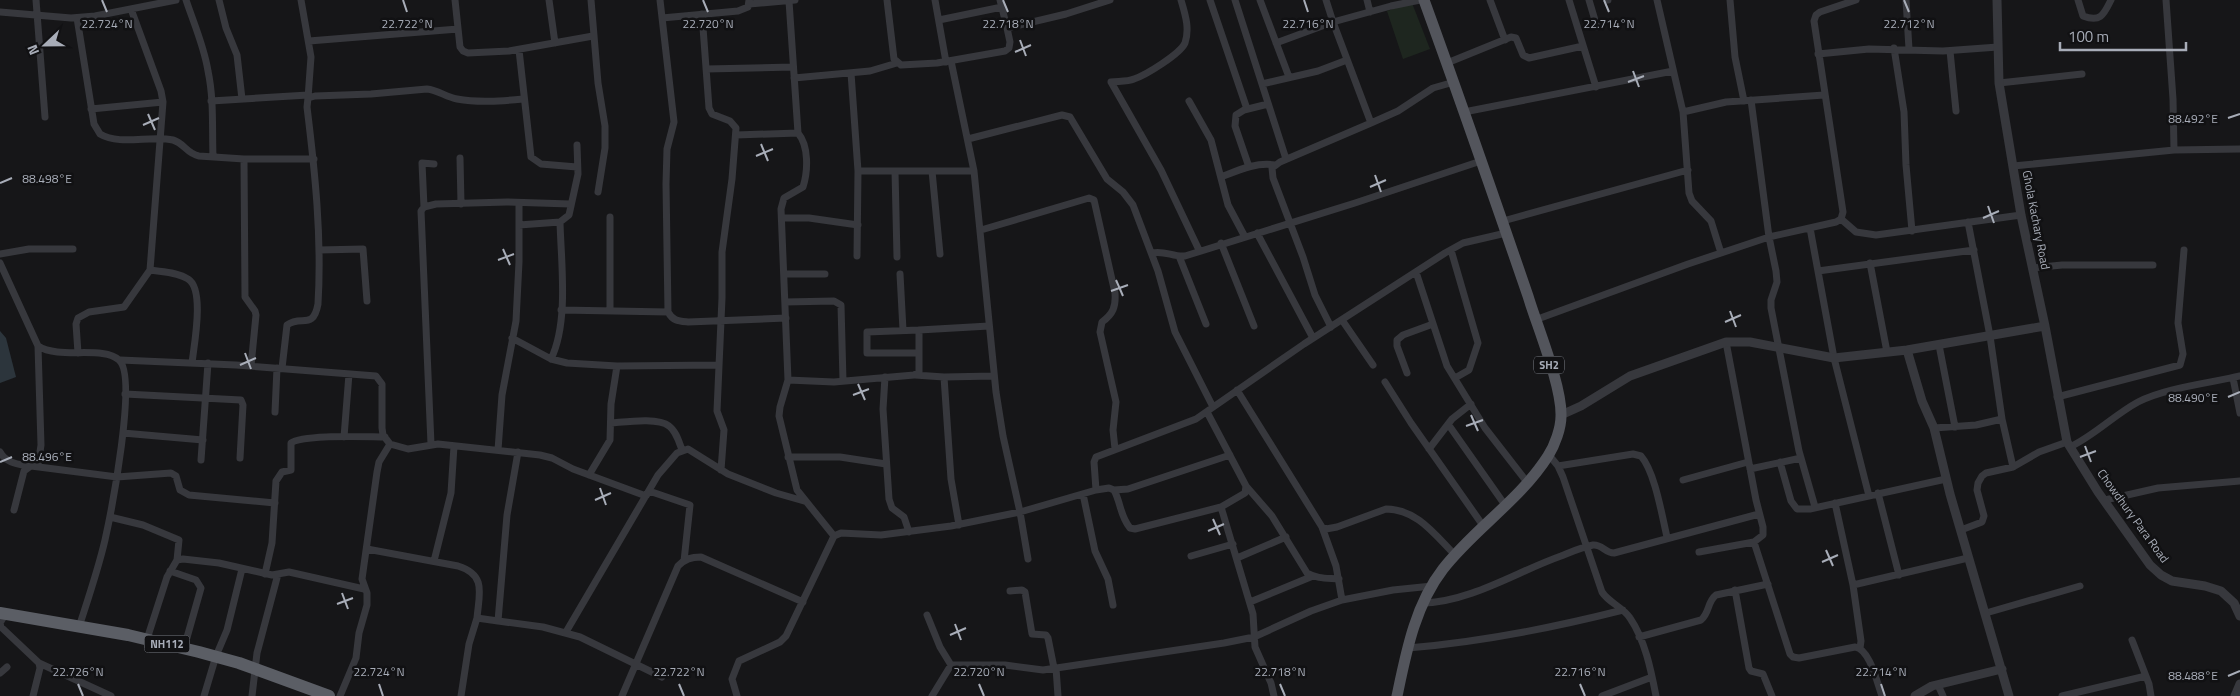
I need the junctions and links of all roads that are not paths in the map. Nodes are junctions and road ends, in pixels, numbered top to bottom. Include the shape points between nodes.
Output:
1 (36, 0) edge
2 (176, 0) edge
3 (186, 0) edge
4 (219, 0) edge
5 (301, 0) edge
6 (455, 0) edge
7 (549, 0) edge
8 (591, 0) edge
9 (660, 0) edge
10 (789, 0) edge
11 (795, 0) edge
12 (889, 0) edge
13 (935, 0) edge
14 (1110, 0) edge
15 (1181, 0) edge
16 (1210, 0) edge
17 (1235, 0) edge
18 (1260, 0) edge
19 (1326, 0) edge
20 (1367, 0) edge
21 (1420, 0) edge
22 (1424, 0) edge
23 (1490, 0) edge
24 (1569, 0) edge
25 (1589, 0) edge
26 (1657, 0) edge
27 (1730, 0) edge
28 (1856, 0) edge
29 (1906, 0) edge
30 (1997, 0) edge
31 (2078, 0) edge
32 (2111, 0) edge
33 (2166, 0) edge
34 (749, 2) edge
35 (1001, 4) edge
36 (131, 9) junction
37 (0, 12) edge
38 (1370, 12) junction
39 (702, 14) junction
40 (36, 16) junction
41 (77, 18) junction
42 (662, 18) junction
43 (939, 20) junction
44 (1333, 22) junction
45 (1597, 27) dead end
46 (1007, 28) junction
47 (458, 29) junction
48 (593, 36) junction
49 (1505, 40) junction
50 (309, 41) junction
51 (555, 43) junction
52 (1276, 43) junction
53 (1583, 46) junction
54 (1998, 46) junction
55 (1894, 48) junction
56 (1909, 49) junction
57 (519, 50) junction
58 (1950, 51) junction
59 (1818, 54) junction
60 (1347, 60) junction
61 (948, 61) junction
62 (897, 63) junction
63 (1447, 63) junction
64 (793, 67) junction
65 (706, 69) junction
66 (1673, 71) junction
67 (851, 73) junction
68 (2082, 74) dead end
69 (1289, 77) junction
70 (794, 78) junction
71 (1454, 82) junction
72 (1999, 83) junction
73 (1262, 84) junction
74 (1596, 87) junction
75 (1824, 95) junction
76 (308, 97) junction
77 (242, 99) junction
78 (524, 99) junction
79 (211, 100) junction
80 (1189, 101) dead end
81 (1747, 101) junction
82 (163, 102) junction
83 (1268, 104) junction
84 (91, 109) junction
85 (1247, 109) junction
86 (1956, 111) dead end
87 (1464, 112) junction
88 (1683, 112) junction
89 (45, 118) dead end
90 (1371, 123) junction
91 (798, 133) junction
92 (736, 135) junction
93 (161, 139) junction
94 (968, 139) junction
95 (577, 145) dead end
96 (2240, 149) edge
97 (2174, 150) junction
98 (213, 157) junction
99 (460, 158) dead end
100 (244, 159) junction
101 (314, 159) junction
102 (1286, 159) junction
103 (1481, 161) junction
104 (434, 164) dead end
105 (1275, 165) junction
106 (2013, 166) junction
107 (577, 167) junction
108 (1249, 167) junction
109 (1688, 170) junction
110 (858, 171) junction
111 (895, 171) junction
112 (932, 171) junction
113 (974, 171) junction
114 (1221, 177) junction
115 (598, 192) dead end
116 (519, 203) junction
117 (461, 204) junction
118 (570, 204) junction
119 (424, 207) junction
120 (2021, 214) junction
121 (610, 217) dead end
122 (782, 218) junction
123 (1841, 219) junction
124 (1503, 221) junction
125 (560, 222) junction
126 (1968, 222) junction
127 (1291, 223) junction
128 (519, 225) junction
129 (858, 226) junction
130 (1810, 228) junction
131 (982, 230) junction
132 (1912, 231) junction
133 (1257, 233) junction
134 (1506, 233) junction
135 (1245, 237) junction
136 (1769, 237) junction
137 (1221, 244) junction
138 (73, 249) dead end
139 (319, 250) junction
140 (1199, 250) junction
141 (1451, 250) junction
142 (1974, 250) junction
143 (2184, 250) dead end
144 (1152, 253) junction
145 (1721, 253) junction
146 (0, 254) edge
147 (940, 254) dead end
148 (857, 256) dead end
149 (897, 256) dead end
150 (1179, 256) junction
151 (0, 264) edge
152 (1870, 264) junction
153 (2153, 265) dead end
154 (2032, 268) junction
155 (150, 270) junction
156 (1818, 270) junction
157 (1416, 272) junction
158 (784, 274) junction
159 (825, 274) dead end
160 (900, 274) dead end
161 (367, 301) dead end
162 (785, 302) junction
163 (561, 310) junction
164 (610, 311) junction
165 (668, 312) junction
166 (786, 318) junction
167 (720, 320) junction
168 (1342, 320) junction
169 (1535, 320) junction
170 (1206, 324) dead end
171 (1433, 324) junction
172 (990, 326) junction
173 (1254, 326) dead end
174 (2045, 326) junction
175 (1331, 327) junction
176 (903, 330) junction
177 (920, 330) junction
178 (1990, 336) junction
179 (512, 338) junction
180 (1313, 338) junction
181 (1726, 342) junction
182 (1940, 345) junction
183 (38, 346) junction
184 (1780, 347) junction
185 (1907, 350) junction
186 (1887, 352) junction
187 (78, 353) junction
188 (918, 353) junction
189 (1834, 358) junction
190 (551, 359) junction
191 (120, 360) junction
192 (192, 363) junction
193 (208, 364) junction
194 (718, 365) junction
195 (1373, 365) dead end
196 (251, 366) junction
197 (617, 366) junction
198 (279, 368) junction
199 (1407, 373) dead end
200 (349, 374) junction
201 (914, 375) junction
202 (994, 376) junction
203 (885, 377) junction
204 (2236, 377) edge
205 (944, 378) junction
206 (788, 380) junction
207 (1457, 380) junction
208 (843, 381) junction
209 (1385, 382) dead end
210 (1238, 390) junction
211 (125, 394) junction
212 (2057, 397) junction
213 (206, 399) junction
214 (1471, 404) junction
215 (1210, 409) junction
216 (275, 412) dead end
217 (2240, 413) edge
218 (1561, 415) junction
219 (2002, 419) junction
220 (611, 423) junction
221 (1448, 424) junction
222 (1955, 427) junction
223 (1934, 428) junction
224 (123, 433) junction
225 (344, 437) junction
226 (385, 437) junction
227 (203, 440) junction
228 (390, 444) junction
229 (431, 444) junction
230 (2068, 445) junction
231 (454, 446) junction
232 (1115, 449) junction
233 (1429, 449) junction
234 (498, 450) junction
235 (682, 450) junction
236 (0, 452) edge
237 (518, 452) junction
238 (1230, 454) junction
239 (1548, 455) junction
240 (788, 457) junction
241 (240, 458) dead end
242 (1801, 458) junction
243 (201, 460) dead end
244 (1780, 462) junction
245 (886, 464) junction
246 (28, 466) junction
247 (38, 466) junction
248 (1558, 466) junction
249 (1749, 466) junction
250 (2013, 467) junction
251 (721, 470) junction
252 (589, 475) junction
253 (117, 477) junction
254 (1946, 479) junction
255 (1683, 480) dead end
256 (2240, 480) edge
257 (1527, 482) junction
258 (1246, 486) junction
259 (1096, 490) junction
260 (1114, 490) junction
261 (1083, 494) junction
262 (1878, 494) junction
263 (646, 496) junction
264 (1869, 496) junction
265 (2105, 500) junction
266 (804, 501) junction
267 (275, 503) junction
268 (1835, 503) junction
269 (1505, 505) junction
270 (1221, 507) junction
271 (1815, 508) junction
272 (14, 510) dead end
273 (1020, 512) junction
274 (1759, 514) junction
275 (110, 517) junction
276 (959, 525) junction
277 (1322, 526) junction
278 (1484, 527) junction
279 (1961, 530) junction
280 (909, 532) junction
281 (834, 536) junction
282 (1286, 537) junction
283 (1667, 538) junction
284 (1754, 542) junction
285 (1233, 544) junction
286 (1586, 547) junction
287 (367, 549) junction
288 (1699, 552) dead end
289 (1191, 556) dead end
290 (1455, 556) junction
291 (1237, 558) junction
292 (1968, 558) junction
293 (1028, 559) dead end
294 (177, 560) junction
295 (434, 561) junction
296 (684, 561) junction
297 (242, 569) junction
298 (170, 570) junction
299 (265, 574) junction
300 (278, 574) junction
301 (1899, 575) junction
302 (1313, 576) junction
303 (1339, 579) junction
304 (1768, 584) junction
305 (1853, 585) junction
306 (1432, 586) junction
307 (2080, 586) dead end
308 (364, 589) junction
309 (1735, 590) junction
310 (1010, 591) dead end
311 (1342, 600) junction
312 (803, 602) junction
313 (1250, 602) junction
314 (1424, 603) junction
315 (1114, 605) dead end
316 (1623, 610) junction
317 (1986, 613) junction
318 (3, 614) edge
319 (927, 615) dead end
320 (2240, 616) edge
321 (477, 618) junction
322 (498, 621) junction
323 (79, 628) junction
324 (566, 632) junction
325 (1254, 637) junction
326 (1639, 637) junction
327 (146, 640) junction
328 (2132, 640) dead end
329 (184, 648) junction
330 (1408, 648) junction
331 (1860, 648) junction
332 (216, 656) junction
333 (38, 663) junction
334 (637, 664) junction
335 (950, 665) junction
336 (7, 667) dead end
337 (1055, 668) junction
338 (256, 669) junction
339 (2002, 669) junction
340 (0, 673) edge
341 (2146, 676) junction
342 (662, 677) dead end
343 (1652, 677) junction
344 (2240, 684) edge
345 (1938, 685) junction
346 (33, 696) edge
347 (111, 696) edge
348 (204, 696) edge
349 (252, 696) edge
350 (329, 696) edge
351 (340, 696) edge
352 (461, 696) edge
353 (622, 696) edge
354 (737, 696) edge
355 (932, 696) edge
356 (1058, 696) edge
357 (1274, 696) edge
358 (1397, 696) edge
359 (1602, 696) edge
360 (1656, 696) edge
361 (1772, 696) edge
362 (1882, 696) edge
363 (1914, 696) edge
364 (1943, 696) edge
365 (2010, 696) edge
366 (2062, 696) edge
367 (2151, 696) edge
368 (2235, 696) edge

1 - 40 street
2 - 36 street
3 - 79 street via 208,69
4 - 77 street via 226,28 238,55
5 - 50 street
6 - 47 street
7 - 51 street
8 - 48 street
9 - 42 street
10 - 11 street
10 - 34 street
10 - 64 street
12 - 62 street
13 - 43 street
14 - 46 street
15 - 140 street via 1187,21 1182,48 1138,77 1111,82 1161,170
16 - 85 street
17 - 73 street
18 - 52 street
19 - 44 street
20 - 38 street
21 - 38 street
22 - 63 main road, SH2
23 - 49 street
24 - 53 street
25 - 45 street
26 - 66 street
27 - 81 street via 1735,57
28 - 59 street via 1816,15
29 - 56 street
30 - 54 street, Ghola Kachary Road
31 - 32 street via 2083,16 2090,18 2103,15
33 - 97 street
34 - 39 street via 745,10
35 - 43 street
35 - 46 street
36 - 41 street
36 - 82 street
37 - 40 street
38 - 44 street
39 - 42 street
39 - 65 street
40 - 41 street
40 - 89 street
41 - 84 street
42 - 165 street via 674,122 667,149
43 - 61 street
44 - 52 street
44 - 60 street
46 - 61 street via 1010,42 1005,52
47 - 50 street
47 - 57 street via 460,46 468,53
48 - 51 street
48 - 115 street via 605,126
49 - 53 street via 1516,38 1523,55 1529,58
49 - 63 street
50 - 76 street via 312,66
51 - 57 street
52 - 69 street
53 - 74 street
54 - 58 street
54 - 72 street, Ghola Kachary Road
55 - 56 street
55 - 59 street
55 - 132 street via 1904,112
56 - 58 street
57 - 78 street
58 - 86 street
59 - 75 street
60 - 69 street
60 - 90 street
61 - 62 street
61 - 94 street
62 - 67 street
63 - 71 main road, SH2
64 - 65 street
64 - 70 street
65 - 92 street via 709,108 717,117 734,124
66 - 74 street
66 - 88 street
67 - 70 street
67 - 110 street
68 - 72 street
69 - 73 street
70 - 91 street
71 - 87 main road, SH2
71 - 90 street via 1433,88 1398,111
72 - 106 street, Ghola Kachary Road
73 - 83 street
74 - 87 street
75 - 81 street
75 - 123 street via 1843,212
76 - 77 street
76 - 78 street via 427,89 460,99 487,102
76 - 101 street via 306,107
77 - 79 street
78 - 107 street via 530,157 541,164
79 - 98 street
80 - 114 street via 1210,140
81 - 88 street via 1726,102
81 - 136 street
82 - 84 street
82 - 93 street
83 - 85 street
83 - 102 street
84 - 93 street via 96,129 104,137
85 - 108 street via 1239,112 1235,120
87 - 103 main road, SH2
88 - 109 street
90 - 102 street
91 - 92 street
91 - 122 street via 806,149 804,182 798,191 784,198
92 - 167 street via 722,252
93 - 98 street via 178,142 193,155
93 - 155 street
94 - 113 street
94 - 144 street via 1062,114 1070,117 1107,179 1134,206
95 - 107 street
96 - 97 street
97 - 106 street
98 - 100 street
99 - 117 street
100 - 101 street
100 - 196 street via 245,297 256,315
101 - 139 street
102 - 105 street
103 - 124 main road, SH2
103 - 127 street
104 - 119 street via 422,163
105 - 108 street via 1267,163
105 - 127 street via 1271,173
106 - 120 street, Ghola Kachary Road
107 - 118 street
108 - 114 street
109 - 124 street
109 - 145 street via 1692,201 1711,220
110 - 111 street
110 - 129 street
111 - 112 street
111 - 149 street
112 - 113 street
112 - 147 street
113 - 131 street
114 - 135 street via 1228,206
116 - 117 street
116 - 118 street
116 - 128 street
117 - 119 street
118 - 125 street via 569,215
119 - 229 street via 421,217
120 - 126 street
120 - 154 street, Ghola Kachary Road
121 - 164 street
122 - 129 street via 810,218
122 - 158 street
123 - 130 street
123 - 132 street via 1864,235
124 - 134 main road, SH2
125 - 128 street
125 - 163 street
126 - 132 street
126 - 142 street
127 - 133 street
127 - 175 street via 1315,294
128 - 179 street
129 - 148 street
130 - 136 street
130 - 156 street
131 - 172 street
131 - 232 street via 1089,198 1094,200 1115,293 1115,307 1102,322 1100,332 1116,402
133 - 135 street
133 - 180 street
134 - 141 street via 1463,243
134 - 169 main road, SH2
135 - 137 street
136 - 145 street
136 - 184 street via 1777,282 1770,300
137 - 140 street
137 - 173 street
138 - 146 street via 29,249
139 - 161 street via 363,249
139 - 198 street via 316,315 287,325
140 - 150 street
141 - 157 street
141 - 207 street via 1478,343 1469,370
142 - 152 street
142 - 178 street
143 - 212 street via 2178,323 2183,354 2180,365
144 - 150 street
144 - 215 street via 1172,324
145 - 169 street
150 - 170 street
151 - 183 street
152 - 156 street
152 - 186 street
153 - 154 street
154 - 174 street, Ghola Kachary Road
155 - 187 street via 124,307 89,312 78,318
155 - 192 street via 187,278 196,289
156 - 189 street
157 - 168 street
157 - 171 street
158 - 159 street
158 - 162 street
160 - 176 street
162 - 166 street
162 - 208 street via 834,301 841,305
163 - 164 street
163 - 190 street
164 - 165 street
165 - 167 street via 671,318 679,321
166 - 167 street
166 - 206 street
167 - 194 street
168 - 175 street
168 - 195 street
169 - 218 main road, SH2
171 - 199 street via 1397,340
171 - 207 street via 1444,359
172 - 177 street
172 - 202 street
174 - 178 street
174 - 212 street, Ghola Kachary Road
175 - 180 street
176 - 177 street
176 - 188 street via 867,332 867,353
177 - 188 street
178 - 182 street
178 - 219 street
179 - 190 street
179 - 234 street via 502,395
180 - 210 street
181 - 184 street
181 - 218 street via 1630,376
181 - 249 street
182 - 185 street
182 - 222 street
183 - 187 street via 47,352
183 - 247 street via 41,445
184 - 189 street
184 - 242 street
185 - 186 street
185 - 223 street via 1922,401
186 - 189 street
187 - 191 street via 105,354
188 - 201 street via 919,372
189 - 264 street
190 - 197 street
191 - 192 street
191 - 211 street via 125,376
192 - 193 street
193 - 196 street
193 - 213 street
194 - 197 street
194 - 251 street via 716,411 724,430
196 - 198 street
197 - 220 street
198 - 200 street
198 - 216 street
200 - 225 street
200 - 226 street via 370,374 380,380
201 - 203 street
201 - 205 street
202 - 205 street
202 - 273 street via 1002,436
203 - 208 street
203 - 245 street
204 - 217 street
204 - 230 street via 2156,395 2139,402 2088,438
205 - 276 street via 951,479
206 - 208 street
206 - 240 street via 779,416
207 - 214 street
209 - 233 street
210 - 215 street
210 - 277 street
211 - 213 street
211 - 224 street
212 - 230 street, Ghola Kachary Road
213 - 227 street
213 - 241 street via 242,401
214 - 221 street
214 - 257 street via 1498,447
215 - 232 street via 1184,425
215 - 238 street
218 - 239 main road, SH2
219 - 222 street
219 - 250 street
220 - 235 street via 668,425
220 - 252 street via 610,440
221 - 233 street
221 - 269 street
222 - 223 street
223 - 254 street
224 - 227 street
224 - 253 street
225 - 226 street
225 - 267 street via 291,442 291,470 278,476
226 - 228 street
227 - 243 street
228 - 229 street via 408,448
228 - 287 street via 379,462
229 - 231 street
230 - 250 street via 2039,452
230 - 265 street, Chowdhury Para Road
231 - 234 street
231 - 295 street via 451,493
232 - 259 street via 1096,457
233 - 278 street
234 - 237 street
235 - 251 street via 694,452
235 - 263 street via 670,459
236 - 246 street via 12,463
237 - 252 street via 552,458
237 - 322 street via 507,515
238 - 258 street
238 - 260 street via 1137,486
239 - 248 street
239 - 257 main road, SH2
240 - 245 street via 840,456
240 - 266 street via 793,479
242 - 244 street
242 - 271 street
244 - 249 street
244 - 271 street via 1794,507 1802,510
245 - 280 street via 892,508 904,518
246 - 247 street
246 - 272 street
247 - 253 street
248 - 283 street via 1633,454 1641,456 1657,494
248 - 286 street
249 - 255 street
249 - 274 street
250 - 279 street via 1982,476 1977,490 1984,516 1982,522
251 - 266 street via 776,494
252 - 263 street
253 - 267 street via 171,473 176,476 184,493
253 - 275 street
254 - 262 street
254 - 279 street
256 - 265 street via 2173,486
257 - 269 main road, SH2
258 - 270 street via 1245,493
258 - 282 street
259 - 260 street
259 - 261 street
260 - 270 street via 1122,517 1130,528 1135,529
261 - 273 street
261 - 315 street via 1095,551 1108,579
262 - 264 street
262 - 301 street
263 - 296 street via 649,492 690,505
263 - 324 street
264 - 268 street
265 - 320 street, Chowdhury Para Road via 2150,565 2161,575 2172,581 2221,591 2234,603
266 - 281 street
267 - 299 street
268 - 271 street
268 - 305 street
269 - 278 main road, SH2
270 - 285 street
273 - 276 street
273 - 293 street
274 - 283 street
274 - 284 street via 1763,535
275 - 294 street via 143,525 179,540
275 - 323 street
276 - 280 street
277 - 290 street via 1331,528 1386,509 1396,509 1413,515
277 - 303 street
278 - 290 main road, SH2
279 - 292 street
280 - 281 street via 881,536 841,533
281 - 312 street
282 - 291 street
282 - 302 street via 1303,568
283 - 286 street via 1614,553 1598,545
284 - 288 street
284 - 304 street
285 - 289 street
285 - 291 street
286 - 314 street via 1460,597
286 - 316 street via 1602,592 1607,600
287 - 295 street
287 - 308 street via 362,579
290 - 306 main road, SH2
291 - 313 street
292 - 301 street
292 - 317 street
294 - 297 street
294 - 298 street
295 - 321 street via 472,571 480,588
296 - 312 street via 701,557
296 - 334 street via 678,566
297 - 299 street
297 - 332 street via 227,630
298 - 327 street
298 - 329 street via 196,580 201,588
299 - 300 street
300 - 308 street via 289,572
300 - 338 street via 257,653
301 - 305 street
302 - 303 street
302 - 313 street
303 - 311 street
304 - 309 street
304 - 331 street via 1793,657
305 - 331 street via 1862,641
306 - 311 street
306 - 314 main road, SH2
307 - 317 street
308 - 351 street via 368,599 358,649
309 - 326 street via 1711,599 1709,610 1701,620
309 - 361 street via 1749,668 1763,674
310 - 337 street via 1025,592 1032,634 1046,635
311 - 325 street
312 - 354 street via 791,629 780,642 739,661 732,679
313 - 325 street
314 - 330 main road, SH2
316 - 326 street
316 - 330 street via 1511,636
317 - 339 street
318 - 323 highway, NH112
318 - 333 street via 1,627
319 - 335 street
321 - 322 street
321 - 352 street via 469,644
322 - 324 street
323 - 327 highway, NH112
324 - 334 street
325 - 337 street
325 - 357 street
326 - 343 street
327 - 329 highway, NH112
328 - 341 street
329 - 332 highway, NH112
330 - 358 main road, SH2
331 - 362 street via 1866,654
332 - 338 highway, NH112
332 - 348 street
333 - 346 street via 39,676
333 - 347 street
334 - 342 street
334 - 353 street
335 - 337 street via 1005,665 1035,670
335 - 355 street
336 - 340 street
337 - 356 street
338 - 349 street
338 - 350 highway, NH112
339 - 345 street
339 - 365 street
341 - 366 street
341 - 367 street
343 - 359 street
343 - 360 street
344 - 368 street
345 - 363 street
345 - 364 street

